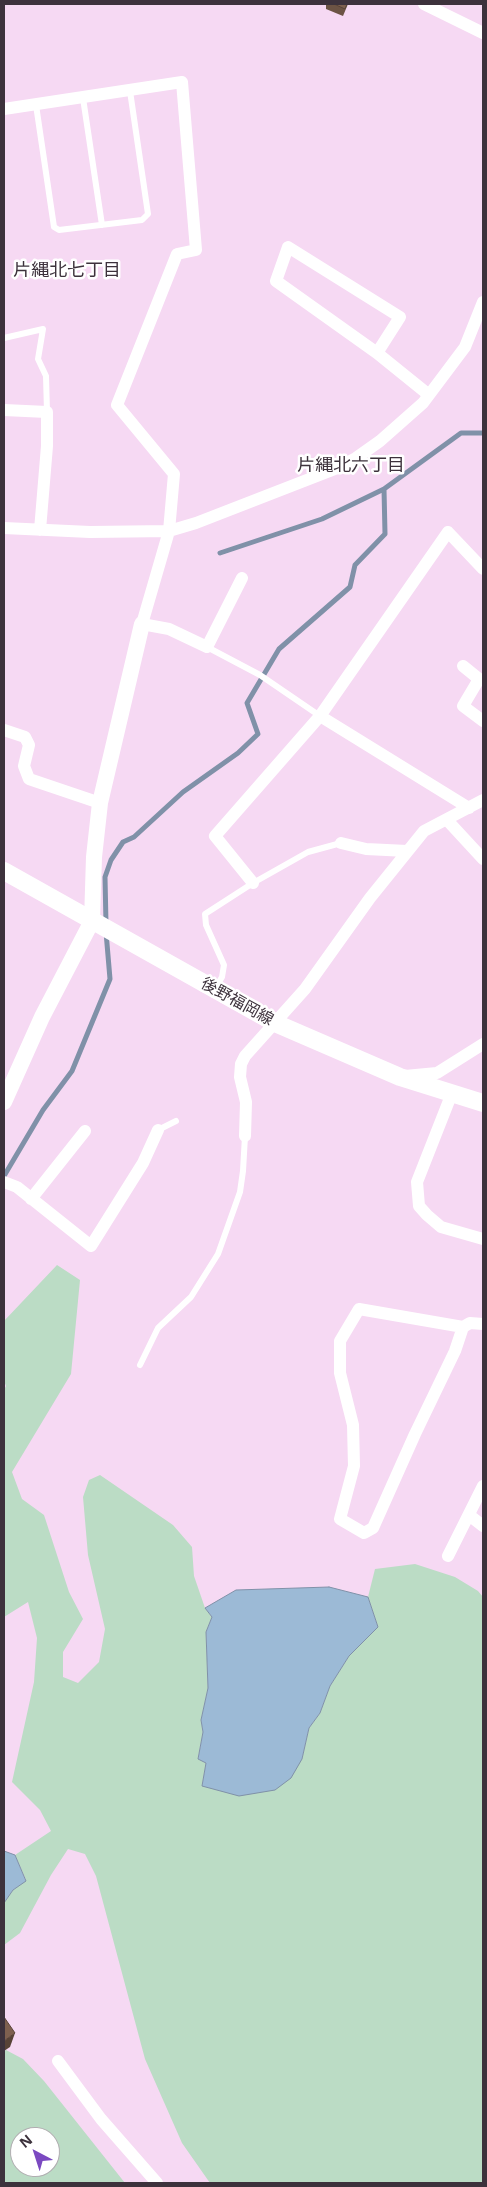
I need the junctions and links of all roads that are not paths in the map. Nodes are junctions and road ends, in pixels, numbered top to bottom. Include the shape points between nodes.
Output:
1 (424, 4) edge
2 (483, 34) edge
3 (130, 91) junction
4 (83, 98) junction
5 (36, 105) junction
6 (4, 110) edge
7 (102, 225) junction
8 (483, 302) edge
9 (4, 338) edge
10 (378, 353) junction
11 (429, 395) junction
12 (4, 410) edge
13 (47, 412) junction
14 (4, 528) edge
15 (40, 530) junction
16 (169, 531) junction
17 (483, 569) edge
18 (242, 578) dead end
19 (142, 624) junction
20 (207, 647) junction
21 (463, 666) dead end
22 (320, 716) junction
23 (483, 721) edge
24 (4, 730) edge
25 (483, 800) edge
26 (100, 803) junction
27 (470, 808) junction
28 (447, 820) junction
29 (342, 843) joint
30 (407, 851) junction
31 (483, 859) edge
32 (4, 872) edge
33 (253, 883) junction
34 (92, 921) junction
35 (214, 989) junction
36 (275, 1023) junction
37 (483, 1044) edge
38 (400, 1077) junction
39 (452, 1093) junction
40 (4, 1102) edge
41 (483, 1103) edge
42 (176, 1120) dead end
43 (158, 1130) joint
44 (85, 1131) dead end
45 (244, 1136) joint
46 (4, 1182) edge
47 (31, 1199) junction
48 (483, 1239) edge
49 (483, 1324) edge
50 (464, 1327) junction
51 (140, 1365) dead end
52 (483, 1486) edge
53 (469, 1515) junction
54 (483, 1526) edge
55 (448, 1556) dead end
56 (58, 2061) dead end
57 (157, 2183) edge

1 - 2 street
3 - 4 street
3 - 7 lane via 148,214 142,220
3 - 16 street via 182,82 196,250 177,254 117,405 174,474
4 - 5 street
4 - 7 lane
5 - 6 street
5 - 7 lane via 54,227 59,230
8 - 11 street via 465,347
9 - 13 lane via 43,329 38,358 46,376
10 - 10 street via 276,281 288,247 400,316
10 - 11 street
11 - 16 street via 380,441 349,462
12 - 13 street
13 - 15 street
14 - 15 street
15 - 16 street
16 - 19 street
17 - 22 street via 448,532
18 - 20 street
19 - 20 street via 169,629
19 - 26 street
20 - 22 lane via 260,675
21 - 23 street via 479,679 463,706
22 - 27 street
22 - 33 street via 215,836
24 - 26 street via 25,737 29,746 24,766 29,779
25 - 27 street
26 - 34 street
27 - 28 street
28 - 30 street via 424,831
28 - 31 street
29 - 30 street via 366,849
29 - 33 lane via 308,852
30 - 36 street via 305,990
32 - 34 main road, 後野福岡線
33 - 35 lane via 205,914 206,924 224,965 222,977
34 - 35 main road, 後野福岡線
34 - 40 street via 42,1017
35 - 36 main road, 後野福岡線
36 - 38 main road, 後野福岡線
36 - 45 street via 241,1064 240,1077 246,1102
37 - 38 street via 436,1073
38 - 39 main road, 後野福岡線
39 - 41 main road, 後野福岡線
39 - 48 street via 417,1182 419,1206 441,1227
42 - 43 lane
43 - 47 street via 143,1163 91,1246
44 - 47 street
45 - 51 lane via 240,1192 218,1254 191,1297 158,1328
46 - 47 street via 17,1187
49 - 50 street via 470,1323
50 - 50 street via 373,1528 364,1533 340,1519 354,1466 353,1425 340,1373 340,1341 359,1309
52 - 53 street
53 - 54 street
53 - 55 street
56 - 57 street via 101,2119

